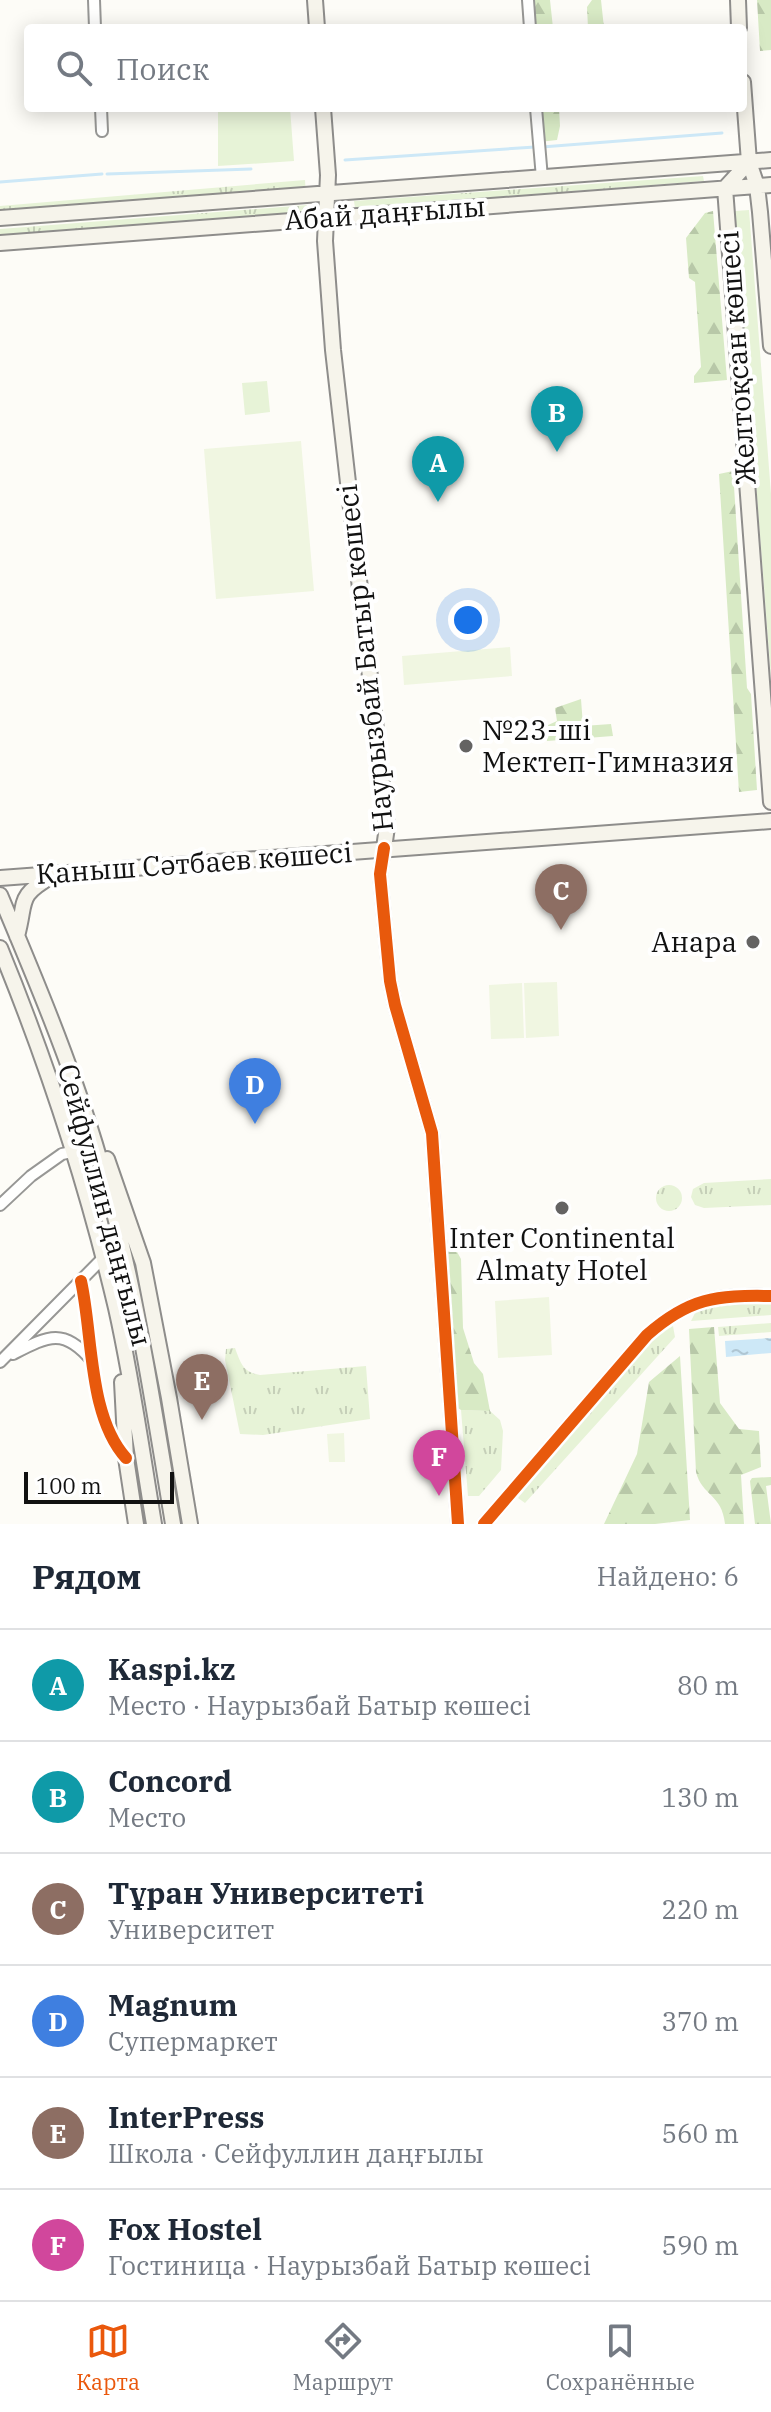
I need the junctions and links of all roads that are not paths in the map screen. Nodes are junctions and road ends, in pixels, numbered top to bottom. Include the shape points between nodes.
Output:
1 (94, 0) edge
2 (315, 0) edge
3 (528, 0) edge
4 (738, 0) edge
5 (95, 24) edge
6 (317, 24) edge
7 (530, 24) edge
8 (739, 24) edge
9 (101, 112) edge
10 (323, 112) edge
11 (536, 112) edge
12 (745, 112) edge
13 (102, 131) dead end
14 (771, 160) edge
15 (749, 162) junction
16 (542, 178) junction
17 (764, 185) edge
18 (725, 188) junction
19 (328, 193) junction
20 (0, 218) edge
21 (328, 218) junction
22 (0, 243) edge
23 (771, 346) edge
24 (771, 802) edge
25 (771, 821) edge
26 (384, 848) junction
27 (56, 874) junction
28 (0, 878) edge
29 (0, 895) edge
30 (17, 936) junction
31 (0, 948) edge
32 (81, 1103) junction
33 (96, 1147) junction
34 (71, 1151) junction
35 (0, 1205) edge
36 (103, 1258) junction
37 (81, 1281) junction
38 (771, 1290) edge
39 (748, 1296) junction
40 (771, 1296) edge
41 (116, 1310) junction
42 (2, 1360) edge
43 (93, 1363) junction
44 (126, 1458) junction
45 (136, 1524) edge
46 (154, 1524) edge
47 (173, 1524) edge
48 (190, 1524) edge
49 (458, 1524) edge
50 (484, 1524) edge

1 - 5 street
2 - 6 main road
3 - 7 street
4 - 8 main road
9 - 13 street
10 - 19 main road
11 - 16 street
12 - 15 main road, Желтоқсан көшесі
14 - 15 main road, Абай даңғылы
15 - 16 main road, Абай даңғылы
15 - 17 main road, Желтоқсан көшесі
15 - 18 main road
16 - 19 main road, Абай даңғылы
17 - 18 main road, Абай даңғылы
17 - 23 main road, Желтоқсан көшесі
18 - 21 main road, Абай даңғылы
18 - 24 main road, Желтоқсан көшесі
19 - 20 main road, Абай даңғылы
19 - 21 main road
21 - 22 main road, Абай даңғылы
21 - 26 main road, Наурызбай Батыр көшесі via 333,350 387,827
25 - 26 main road, Қаныш Сәтбаев көшесі
26 - 27 main road, Қаныш Сәтбаев көшесі
26 - 49 street, Наурызбай Батыр көшесі via 380,874 390,981 432,1133
27 - 28 main road, Қаныш Сәтбаев көшесі
27 - 30 main road via 29,890
29 - 30 main road, Сейфуллин даңғылы
30 - 32 main road, Сейфуллин даңғылы
31 - 34 main road, Сейфуллин даңғылы via 35,1033
32 - 33 main road, Сейфуллин даңғылы
32 - 48 main road via 104,1149 143,1263
33 - 34 street
33 - 47 main road, Сейфуллин даңғылы via 144,1348
34 - 35 street via 31,1176
34 - 36 main road, Сейфуллин даңғылы
36 - 37 street
36 - 41 main road, Сейфуллин даңғылы
37 - 42 street
37 - 43 street
38 - 39 street
39 - 40 street
39 - 50 street via 698,1301 665,1319
41 - 44 main road
41 - 46 main road, Сейфуллин даңғылы
42 - 43 street via 47,1338 62,1337 81,1347
43 - 44 street via 105,1424
44 - 45 main road

